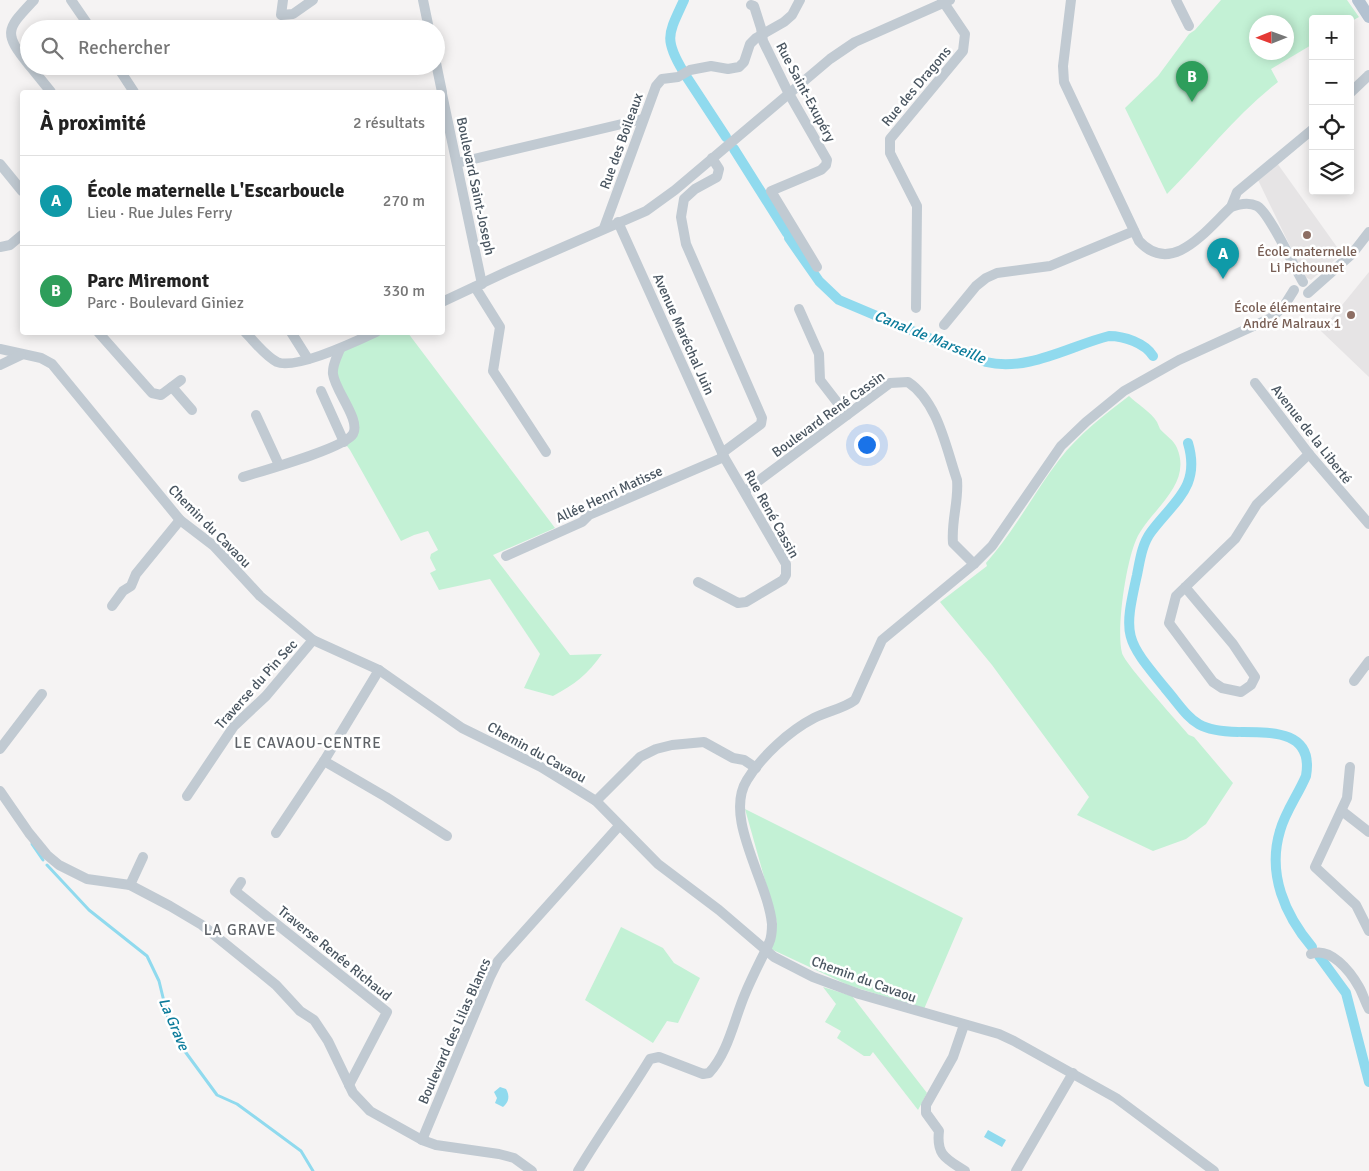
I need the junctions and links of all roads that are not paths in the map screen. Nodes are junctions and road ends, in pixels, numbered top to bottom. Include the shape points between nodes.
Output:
1 (34, 0) edge
2 (71, 0) edge
3 (283, 0) edge
4 (313, 0) edge
5 (423, 0) edge
6 (800, 0) edge
7 (1071, 0) edge
8 (1176, 0) edge
9 (1358, 0) edge
10 (945, 1) edge
11 (751, 5) dead end
12 (1369, 17) edge
13 (85, 20) edge
14 (427, 20) edge
15 (1189, 26) dead end
16 (762, 35) junction
17 (20, 53) edge
18 (37, 75) edge
19 (123, 75) edge
20 (438, 75) edge
21 (1369, 75) edge
22 (1354, 89) edge
23 (49, 90) edge
24 (133, 90) edge
25 (441, 90) edge
26 (788, 92) junction
27 (445, 107) edge
28 (643, 119) junction
29 (1309, 131) edge
30 (712, 158) junction
31 (457, 163) junction
32 (0, 164) edge
33 (20, 189) edge
34 (1231, 207) junction
35 (618, 222) junction
36 (604, 228) junction
37 (1134, 231) junction
38 (1369, 232) edge
39 (20, 237) edge
40 (0, 248) edge
41 (817, 267) dead end
42 (478, 286) junction
43 (1302, 288) junction
44 (445, 301) edge
45 (916, 308) dead end
46 (799, 309) dead end
47 (944, 325) dead end
48 (101, 335) edge
49 (248, 335) edge
50 (294, 335) edge
51 (370, 335) edge
52 (0, 349) edge
53 (340, 349) junction
54 (21, 356) junction
55 (308, 359) junction
56 (0, 365) edge
57 (181, 380) dead end
58 (1255, 383) dead end
59 (172, 387) junction
60 (321, 390) dead end
61 (192, 410) dead end
62 (256, 415) dead end
63 (847, 415) junction
64 (344, 442) junction
65 (546, 452) dead end
66 (1309, 454) junction
67 (723, 455) junction
68 (279, 465) junction
69 (243, 477) dead end
70 (745, 491) junction
71 (1367, 519) edge
72 (180, 520) junction
73 (506, 556) dead end
74 (974, 564) junction
75 (698, 582) dead end
76 (1185, 587) junction
77 (112, 606) dead end
78 (314, 640) junction
79 (1369, 661) edge
80 (379, 670) junction
81 (1354, 681) dead end
82 (42, 694) dead end
83 (0, 749) edge
84 (324, 761) junction
85 (1350, 766) dead end
86 (756, 768) junction
87 (0, 791) edge
88 (187, 796) dead end
89 (596, 801) junction
90 (1342, 811) junction
91 (618, 826) junction
92 (1369, 832) edge
93 (276, 833) dead end
94 (447, 836) dead end
95 (143, 858) dead end
96 (242, 882) dead end
97 (130, 884) junction
98 (1369, 932) edge
99 (765, 949) junction
100 (1315, 952) dead end
101 (1369, 1009) edge
102 (964, 1025) junction
103 (1073, 1074) junction
104 (349, 1085) junction
105 (422, 1140) junction
106 (532, 1171) edge
107 (578, 1171) edge
108 (965, 1171) edge
109 (1016, 1171) edge
110 (1214, 1171) edge

1 - 17 street via 11,26 9,33
2 - 13 street
3 - 4 street via 281,15 293,14
5 - 14 street
6 - 16 street via 792,15
7 - 37 street via 1064,82
8 - 15 street
9 - 12 main road
10 - 26 street via 855,42
10 - 45 street, Rue des Dragons via 965,34 963,51 890,139 888,146 917,206
11 - 16 street, Rue Saint-Exupéry
16 - 26 street, Rue Saint-Exupéry
16 - 28 street, Rue des Boileaux via 750,44 739,67 711,66 662,79
18 - 23 street
19 - 24 street
20 - 25 street, Boulevard Saint-Joseph
21 - 22 street
26 - 30 street
26 - 41 street, Rue Saint-Exupéry via 826,165 771,191
27 - 31 street, Boulevard Saint-Joseph
28 - 31 street
28 - 36 street, Rue des Boileaux
29 - 34 street via 1237,192
30 - 35 street via 646,211
30 - 67 street, Allée Henri Matisse via 719,169 717,177 688,193 682,207 686,244 762,418 761,424
31 - 42 street, Boulevard Saint-Joseph
32 - 33 street
34 - 37 street via 1171,255 1147,250
34 - 43 street via 1248,204 1262,209
35 - 36 street
35 - 67 street, Avenue Maréchal Juin
36 - 42 street
37 - 47 street via 1050,266 997,273 986,278
38 - 43 street via 1352,254 1323,279
39 - 40 street via 10,246
42 - 44 street
42 - 65 street, Boulevard Saint-Joseph via 500,328 493,371
43 - 74 street via 1270,318 1179,360 1116,397 1061,446 992,546
46 - 63 street via 819,354 820,380
48 - 59 street via 152,393 161,395
49 - 55 street via 278,363
50 - 55 street
51 - 53 street
52 - 54 street, Chemin du Cavaou
53 - 55 street
53 - 64 street via 333,373 355,427 353,434
54 - 56 street
54 - 72 street, Chemin du Cavaou via 41,358 57,369
57 - 59 street
58 - 66 street, Avenue de la Liberté
59 - 61 street
60 - 64 street
62 - 68 street
63 - 70 street, Boulevard René Cassin
63 - 74 street, Boulevard René Cassin via 890,383 908,382 926,398 958,480 953,543
64 - 68 street
66 - 71 street, Avenue de la Liberté
66 - 76 street via 1257,504 1235,539
67 - 70 street, Rue René Cassin
67 - 73 street, Allée Henri Matisse
68 - 69 street
70 - 75 street, Rue René Cassin via 786,564 786,575 746,602 738,603
72 - 77 street
72 - 78 street, Chemin du Cavaou via 214,546 260,596
74 - 86 street via 882,640 855,700 813,718 792,733
76 - 76 street via 1176,596 1169,623 1171,629 1208,676 1222,688 1241,692 1251,685 1254,677 1232,644
78 - 80 street, Chemin du Cavaou
78 - 88 street, Traverse du Pin Sec via 266,696 234,726
79 - 81 street
80 - 84 street
80 - 89 street, Chemin du Cavaou via 462,728 542,767
82 - 83 street
84 - 93 street
84 - 94 street
85 - 90 street via 1347,798
86 - 89 street via 704,742 672,745 640,757
86 - 99 street via 739,798 739,816 770,911 772,930
87 - 97 street via 34,839 59,865 87,879
89 - 91 street, Chemin du Cavaou
90 - 92 street
90 - 98 street via 1315,868 1356,905
91 - 99 street, Chemin du Cavaou via 658,864
91 - 105 street, Boulevard des Lilas Blancs via 498,961
95 - 97 street
96 - 104 street, Traverse Renée Richaud via 235,891 387,1012
97 - 104 street via 202,925 276,985 314,1020
99 - 102 street, Chemin du Cavaou via 813,977
99 - 107 street via 713,1069 703,1074 659,1057 650,1059
100 - 101 street via 1325,952 1340,963 1360,987
102 - 103 street, Chemin du Cavaou via 1014,1041
102 - 108 street via 954,1057 926,1105 926,1113 939,1131 942,1155
103 - 109 street
103 - 110 street, Chemin du Cavaou via 1116,1098
104 - 105 street via 370,1110
105 - 106 street via 514,1158

